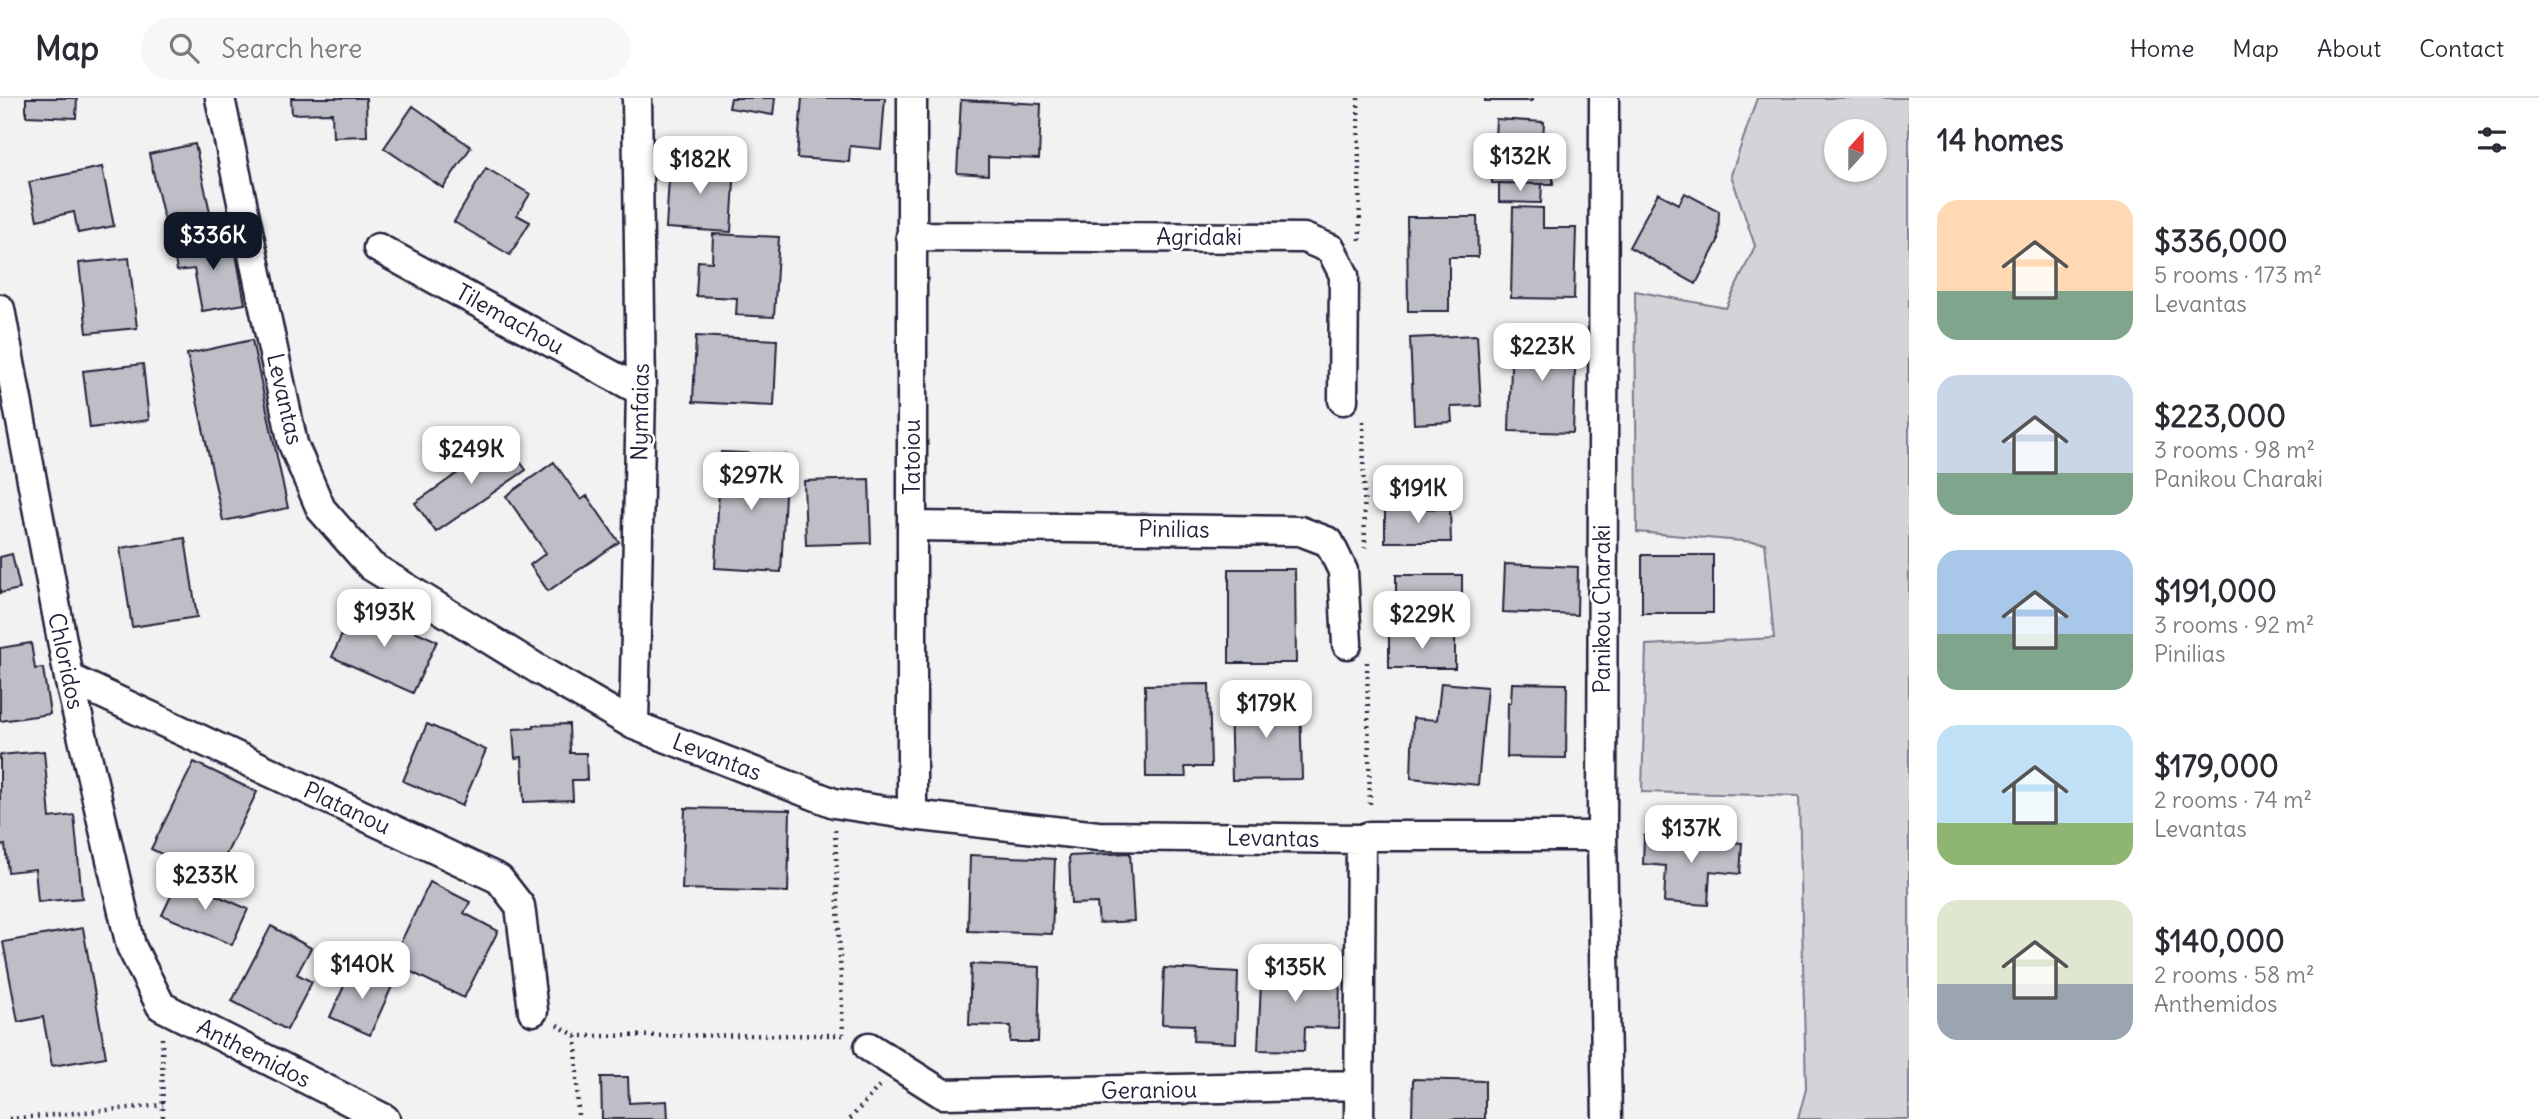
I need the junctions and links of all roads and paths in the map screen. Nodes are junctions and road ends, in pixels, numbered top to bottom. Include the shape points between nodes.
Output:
1 (220, 98) edge
2 (637, 98) edge
3 (912, 98) edge
4 (1358, 98) edge
5 (1604, 98) edge
6 (911, 236) junction
7 (378, 248) dead end
8 (1361, 249) dead end
9 (0, 309) edge
10 (641, 391) junction
11 (1353, 405) joint
12 (912, 526) junction
13 (1366, 558) dead end
14 (1357, 650) joint
15 (69, 678) junction
16 (634, 725) junction
17 (834, 803) junction
18 (912, 815) junction
19 (1602, 836) junction
20 (1366, 837) junction
21 (161, 1006) junction
22 (533, 1011) joint
23 (844, 1035) junction
24 (576, 1036) junction
25 (869, 1047) joint
26 (897, 1065) junction
27 (1358, 1085) junction
28 (163, 1105) junction
29 (9, 1119) edge
30 (163, 1119) edge
31 (385, 1119) edge
32 (578, 1119) edge
33 (850, 1119) edge
34 (1359, 1119) edge
35 (1607, 1119) edge

1 - 16 street, Levantas via 293,444 321,509 371,566
2 - 10 street, Nymfaias
3 - 6 street, Tatoiou
4 - 8 path
5 - 19 street, Panikou Charaki
6 - 11 street, Agridaki via 1304,237 1331,249 1344,275
6 - 12 street, Tatoiou
7 - 10 street, Tilemachou
9 - 15 street, Chloridos
10 - 16 street, Nymfaias
11 - 13 path
12 - 14 street, Pinilias via 1300,531 1329,542 1343,570
12 - 18 street, Tatoiou
14 - 20 path
15 - 21 street, Chloridos via 131,946
15 - 22 street, Platanou via 499,880 520,906
16 - 17 street, Levantas
17 - 18 street, Levantas
17 - 23 path
18 - 20 street, Levantas via 1098,836
19 - 20 street, Levantas
19 - 35 street, Panikou Charaki
20 - 27 street
21 - 28 path
21 - 31 street, Anthemidos
22 - 24 path
23 - 24 path
23 - 25 path
24 - 32 path
25 - 26 street, Geraniou
26 - 27 street, Geraniou via 943,1094
26 - 33 path
27 - 34 street
28 - 29 path
28 - 30 path

